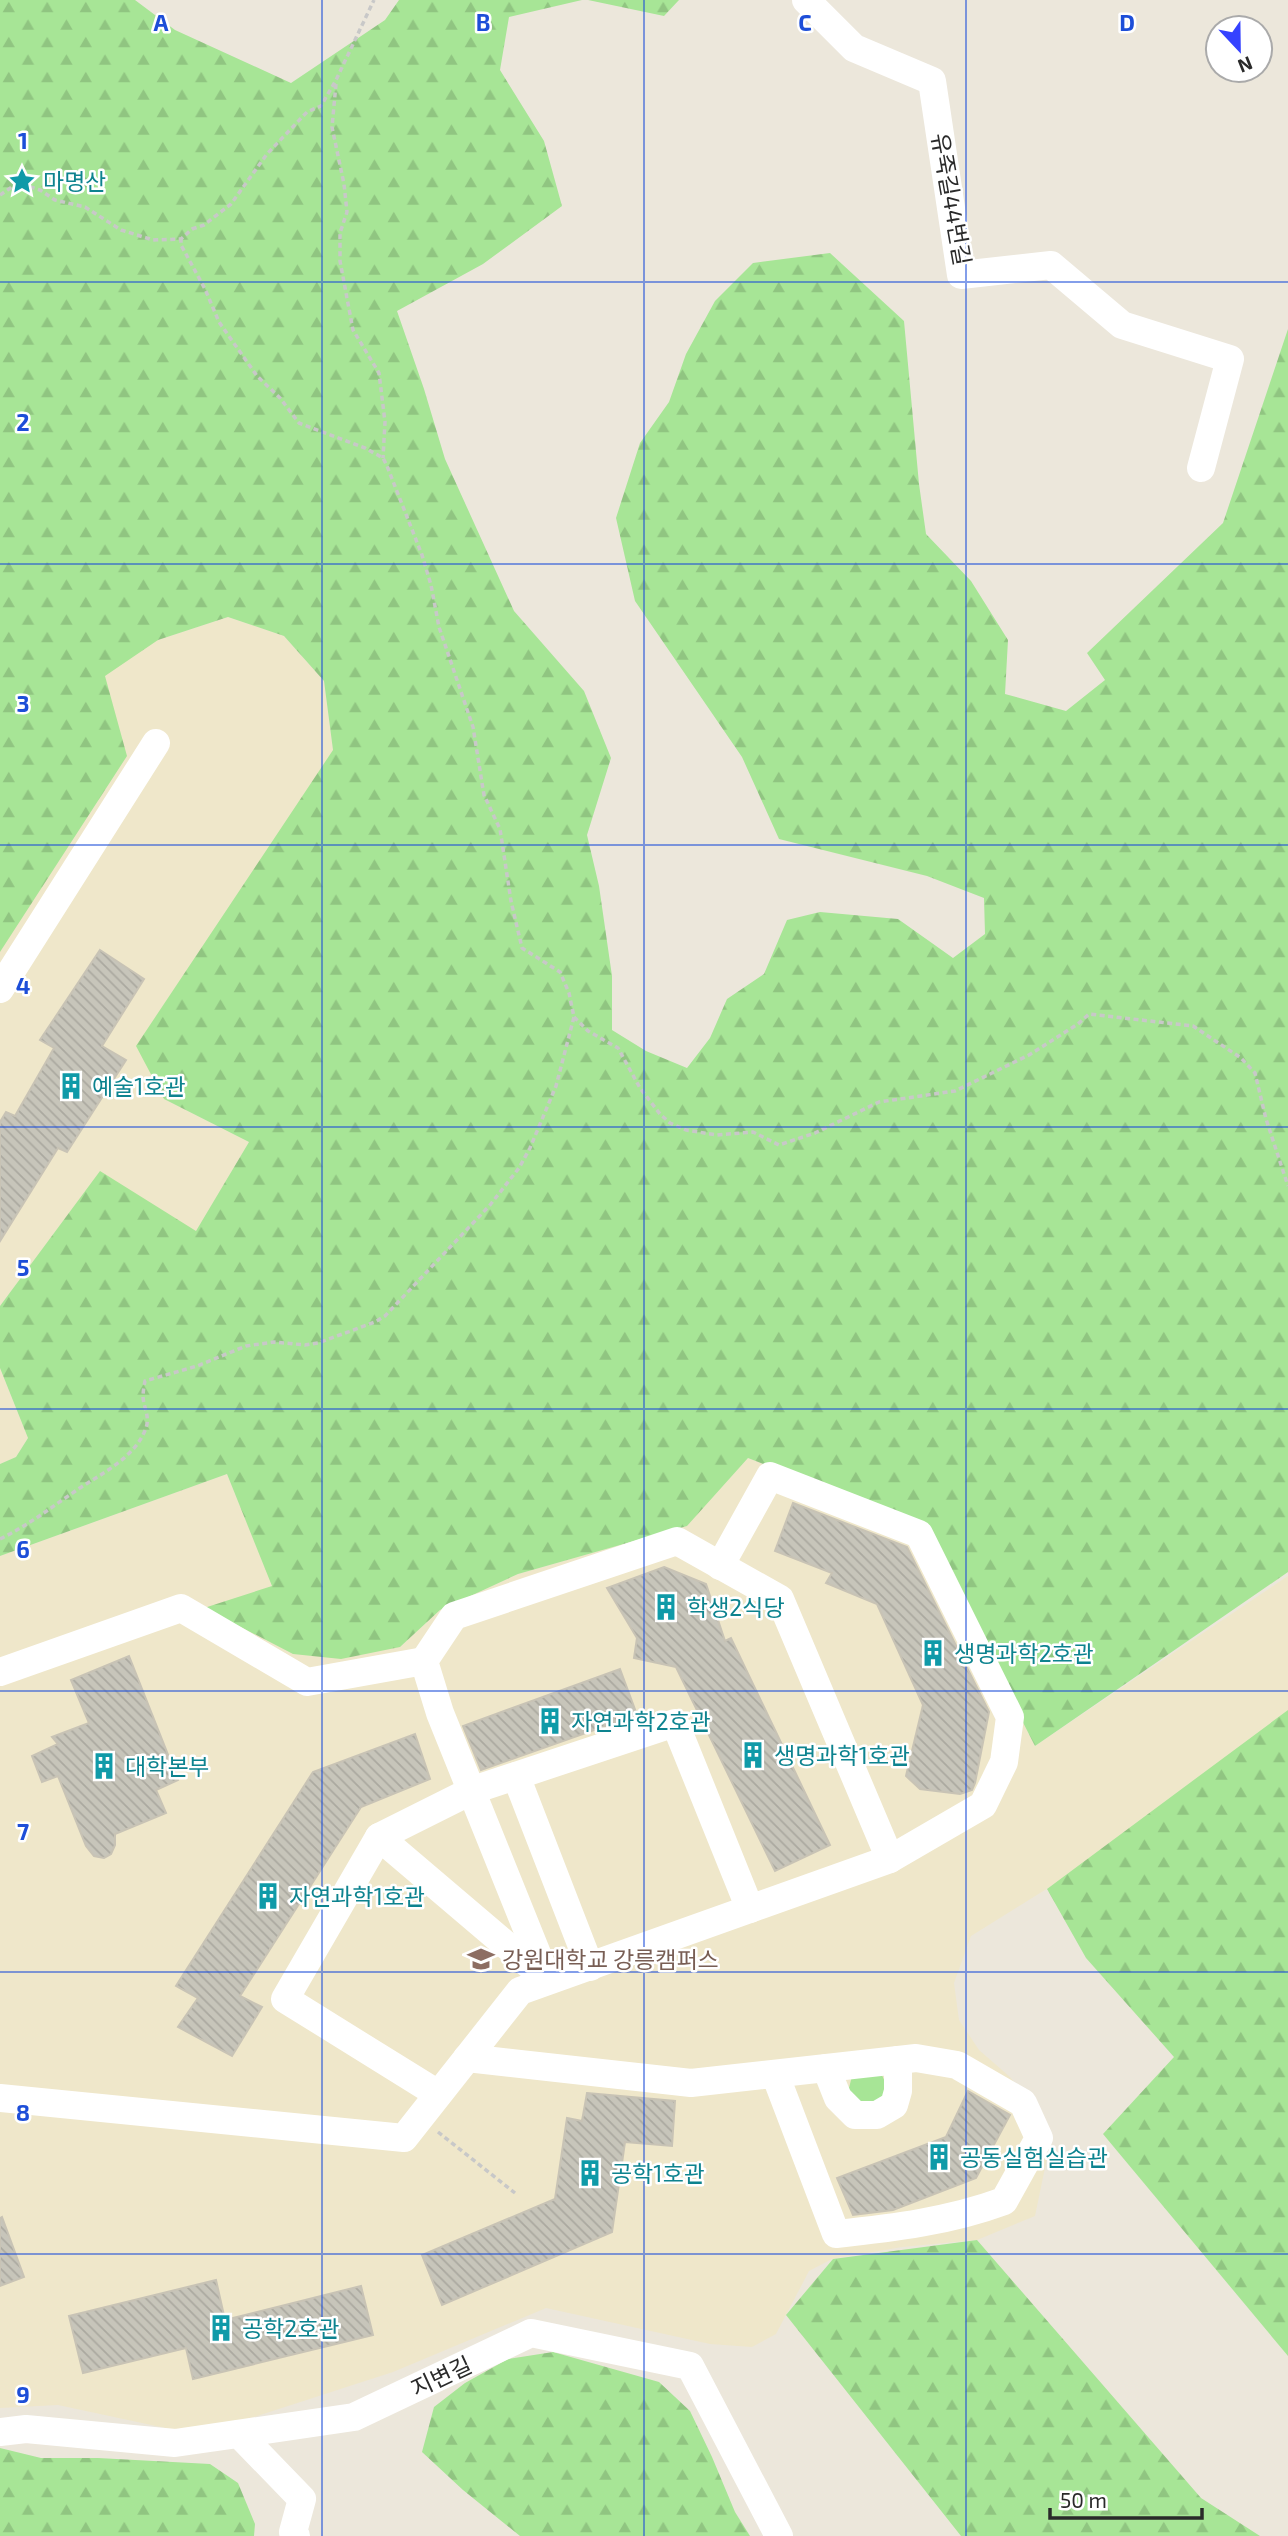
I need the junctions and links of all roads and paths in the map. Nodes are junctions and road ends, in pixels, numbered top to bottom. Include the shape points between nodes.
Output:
1 (374, 0) edge
2 (806, 0) edge
3 (337, 80) junction
4 (0, 195) edge
5 (181, 239) junction
6 (383, 458) junction
7 (1201, 468) dead end
8 (156, 743) dead end
9 (0, 989) edge
10 (574, 1017) junction
11 (1288, 1186) edge
12 (0, 1539) edge
13 (720, 1566) junction
14 (424, 1661) junction
15 (0, 1672) edge
16 (516, 1776) junction
17 (473, 1790) junction
18 (379, 1837) junction
19 (890, 1859) junction
20 (750, 1909) junction
21 (590, 1967) junction
22 (548, 1981) junction
23 (467, 2058) junction
24 (898, 2060) junction
25 (827, 2068) junction
26 (775, 2074) junction
27 (438, 2094) junction
28 (0, 2098) edge
29 (420, 2117) junction
30 (515, 2193) dead end
31 (0, 2432) edge
32 (239, 2434) junction
33 (296, 2536) edge
34 (779, 2536) edge

1 - 3 path
2 - 7 street, 유죽길44번길 via 854,48 932,81 961,275 1051,265 1122,325 1230,359
3 - 5 path via 321,106 307,113 267,154 231,204
3 - 6 path via 332,127 347,212 340,233 340,261 353,330 379,373 385,422
4 - 5 path via 18,183 55,200 85,207 121,230 153,240
5 - 6 path via 219,322 257,376 299,423
6 - 10 path via 422,555 439,628 473,727 484,795 500,829 522,948 560,972
8 - 9 street
10 - 11 path via 618,1048 640,1088 670,1123 717,1135 753,1132 779,1145 879,1102 955,1091 1029,1055 1089,1014 1193,1026 1255,1073
10 - 12 path via 556,1086 519,1168 385,1316 318,1343 246,1346 145,1381 147,1426 133,1450 35,1521
13 - 14 street via 677,1541 454,1616
13 - 19 street via 780,1599
13 - 19 street via 770,1476 919,1534 1010,1717 1004,1762 983,1805
14 - 15 street via 307,1682 180,1608
14 - 17 street via 440,1713
16 - 17 street
16 - 20 street via 675,1723
16 - 21 street
17 - 18 street
17 - 22 street
18 - 22 street
18 - 27 street via 285,1999
19 - 20 street
20 - 21 street
21 - 22 street
22 - 23 street via 520,1991
23 - 26 street via 691,2083
23 - 27 street
24 - 25 street
24 - 25 street via 894,2105 877,2115 855,2115 838,2098
24 - 26 street via 916,2058 957,2065 1023,2103 1039,2138 1004,2201 969,2214 836,2234
25 - 26 street
27 - 29 street
28 - 29 street via 404,2138
29 - 30 path
31 - 32 street, 지변길 via 26,2429 175,2443
32 - 33 street via 302,2499 293,2532
32 - 34 street, 지변길 via 354,2417 531,2333 691,2367

